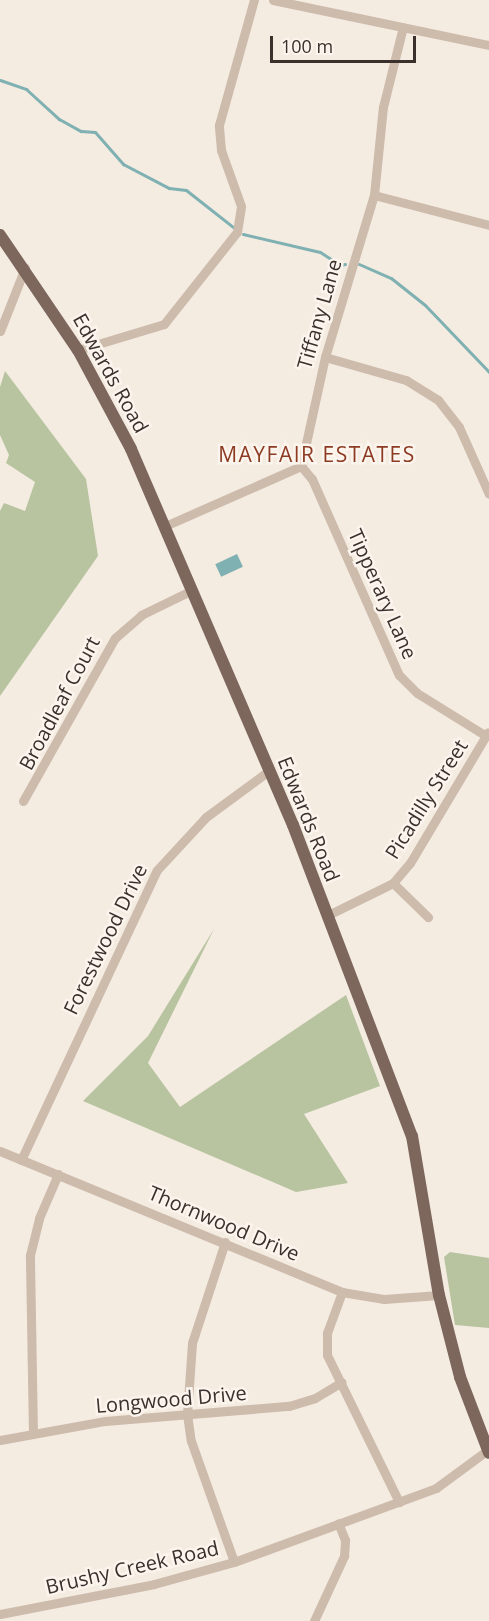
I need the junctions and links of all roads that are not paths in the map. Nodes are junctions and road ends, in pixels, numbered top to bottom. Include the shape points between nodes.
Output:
1 (254, 0) edge
2 (273, 0) edge
3 (403, 27) junction
4 (489, 45) edge
5 (374, 195) junction
6 (489, 225) edge
7 (0, 235) edge
8 (25, 268) junction
9 (0, 330) edge
10 (78, 350) junction
11 (325, 357) junction
12 (301, 466) junction
13 (489, 494) edge
14 (165, 526) junction
15 (192, 590) junction
16 (488, 733) edge
17 (270, 770) junction
18 (23, 801) dead end
19 (393, 883) junction
20 (326, 916) junction
21 (428, 917) dead end
22 (0, 1151) edge
23 (21, 1160) junction
24 (58, 1174) junction
25 (225, 1242) junction
26 (342, 1292) junction
27 (439, 1295) junction
28 (342, 1382) junction
29 (186, 1414) junction
30 (33, 1433) junction
31 (0, 1440) edge
32 (489, 1451) edge
33 (399, 1502) junction
34 (338, 1523) junction
35 (234, 1562) junction
36 (0, 1614) edge
37 (314, 1621) edge

1 - 10 street via 219,125 221,150 241,206 237,232 165,324
2 - 3 street
3 - 4 street
3 - 5 street, Tiffany Lane via 383,108
5 - 6 street
5 - 11 street, Tiffany Lane
7 - 8 main road, Edwards Road
8 - 9 street
8 - 10 main road, Edwards Road
10 - 14 main road, Edwards Road via 131,449
11 - 12 street, Tiffany Lane
11 - 13 street via 406,380 438,400 459,427
12 - 14 street
12 - 16 street, Tipperary Lane via 312,479 399,675 417,693
14 - 15 main road, Edwards Road
15 - 17 main road, Edwards Road
15 - 18 street, Broadleaf Court via 141,615 115,638
16 - 19 street, Picadilly Street via 410,863
17 - 20 main road, Edwards Road
17 - 23 street, Forestwood Drive via 206,817 157,870
19 - 20 street, Picadilly Street
19 - 21 street
20 - 27 main road, Edwards Road via 412,1136
22 - 23 street, Thornwood Drive
23 - 24 street, Thornwood Drive
24 - 25 street, Thornwood Drive
24 - 30 street via 39,1218 30,1255
25 - 26 street, Thornwood Drive
25 - 29 street via 192,1342
26 - 27 street, Thornwood Drive via 384,1299
26 - 28 street via 326,1342 331,1364
27 - 32 main road, Edwards Road via 460,1377
28 - 29 street, Longwood Drive via 315,1398 289,1406
28 - 33 street
29 - 30 street, Longwood Drive
29 - 35 street via 194,1452
30 - 31 street, Longwood Drive
32 - 33 street, Brushy Creek Road via 436,1488
33 - 34 street, Brushy Creek Road
34 - 35 street, Brushy Creek Road
34 - 37 street via 345,1540 344,1556
35 - 36 street, Brushy Creek Road via 154,1584

